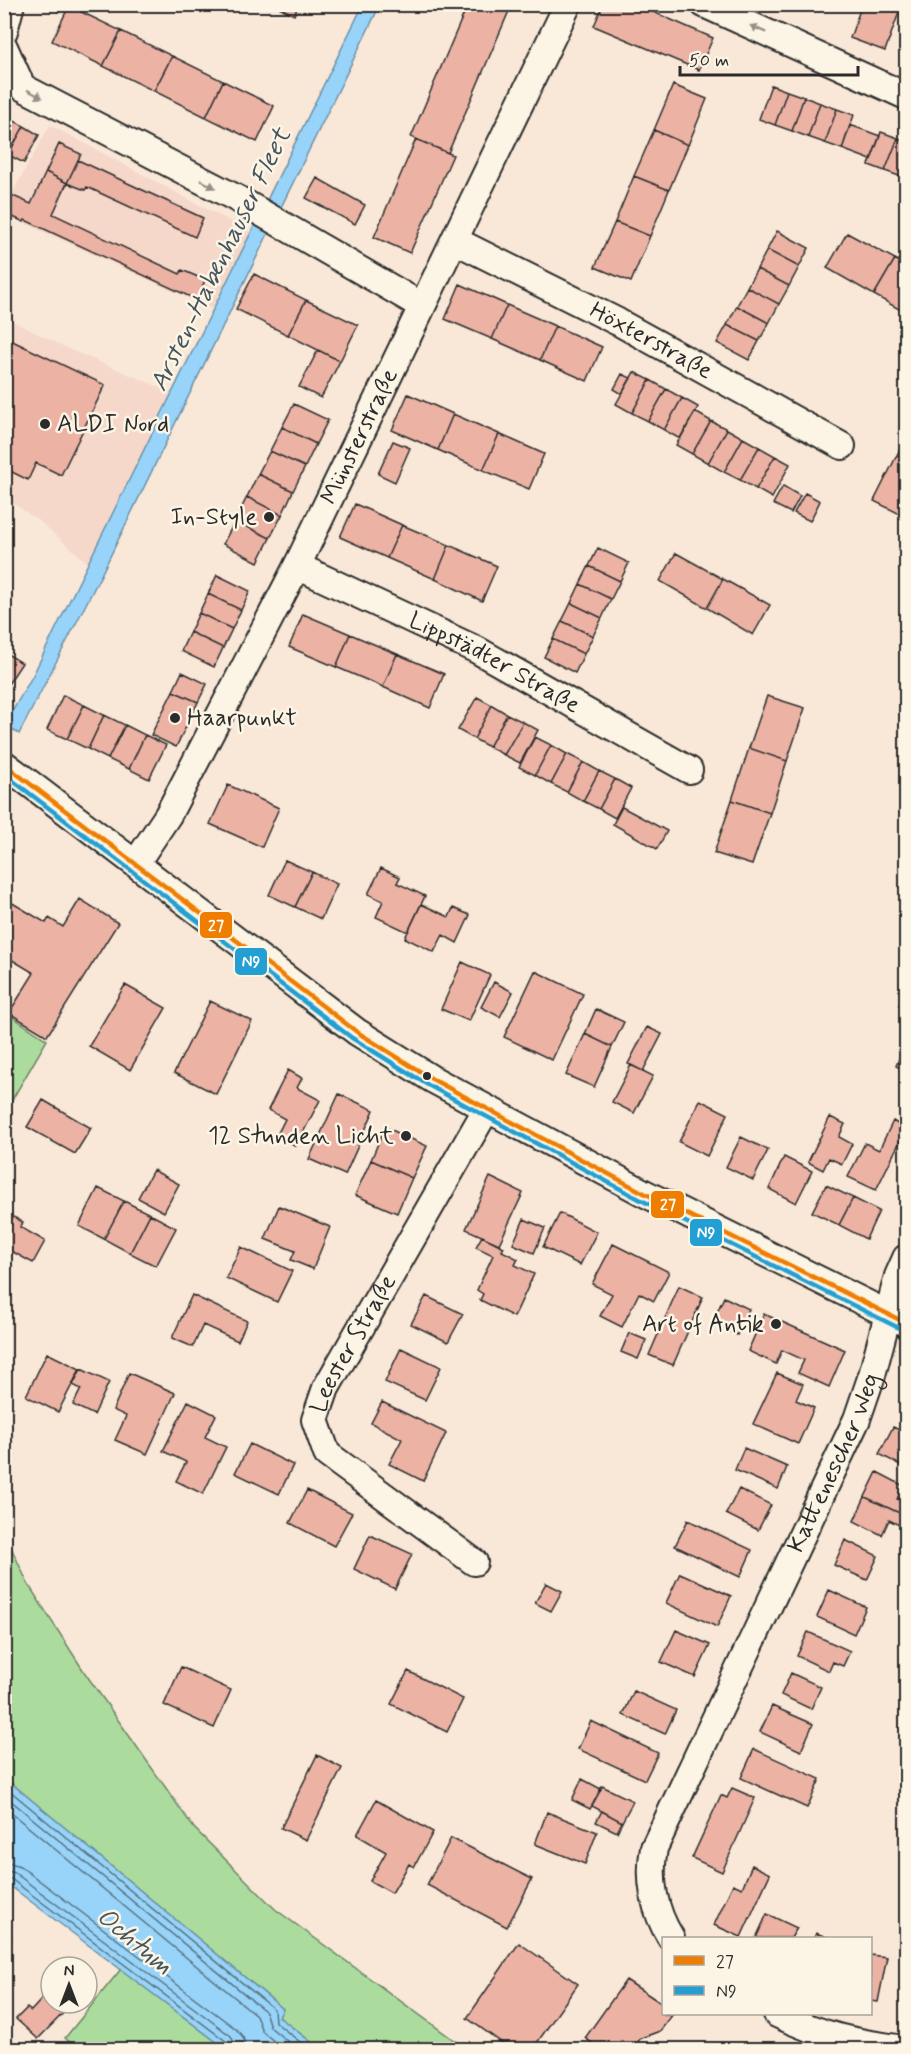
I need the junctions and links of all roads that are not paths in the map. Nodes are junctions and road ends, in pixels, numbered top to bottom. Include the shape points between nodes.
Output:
1 (11, 4) edge
2 (568, 4) edge
3 (704, 4) edge
4 (4, 31) edge
5 (4, 47) edge
6 (906, 96) edge
7 (456, 241) junction
8 (422, 306) junction
9 (842, 446) dead end
10 (297, 566) junction
11 (4, 764) edge
12 (689, 770) dead end
13 (136, 863) junction
14 (486, 1110) junction
15 (906, 1258) edge
16 (897, 1318) edge
17 (474, 1562) dead end
18 (670, 1937) edge
19 (781, 2015) edge
20 (906, 2049) edge

1 - 4 street
2 - 7 street, Münsterstraße
6 -> 3 street
5 -> 8 street via 22,87 236,198
7 - 8 street, Münsterstraße
7 - 9 street, Höxterstraße via 618,322
8 - 10 street, Münsterstraße
10 - 12 street, Lippstädter Straße via 477,650
10 - 13 street, Münsterstraße via 168,815
11 - 13 street
13 - 14 street via 357,1032
14 - 16 street
14 - 17 street, Leester Straße via 326,1388 315,1420 327,1454
15 - 16 street, Kattenescher Weg
16 - 18 street, Kattenescher Weg via 857,1419 654,1848 650,1869 654,1894
19 - 20 street via 813,2031 862,2044

